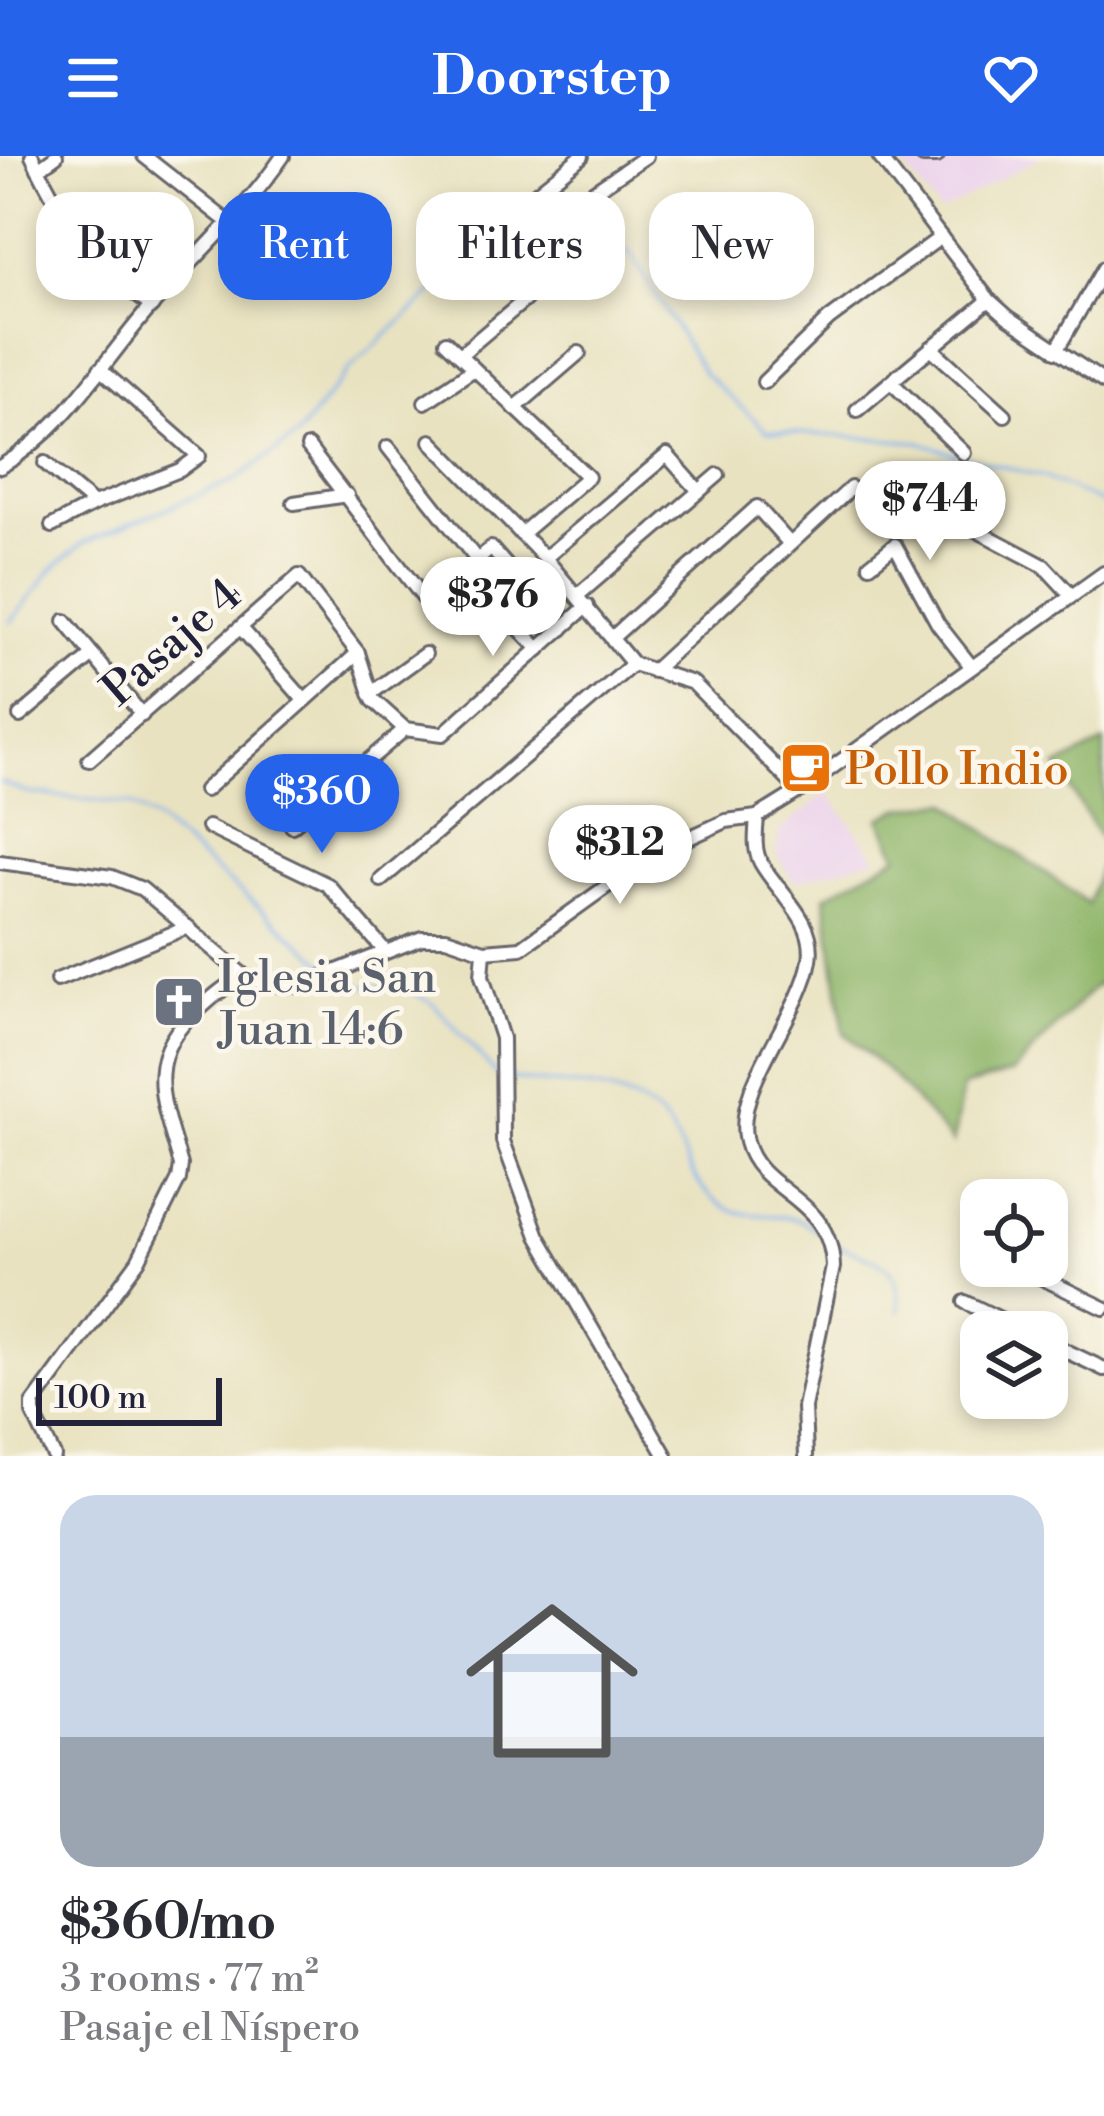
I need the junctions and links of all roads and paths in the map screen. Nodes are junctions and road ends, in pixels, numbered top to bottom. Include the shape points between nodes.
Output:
1 (56, 156) edge
2 (144, 156) edge
3 (283, 156) edge
4 (582, 156) edge
5 (646, 156) edge
6 (879, 156) edge
7 (923, 156) edge
8 (937, 156) edge
9 (35, 163) edge
10 (253, 192) edge
11 (537, 192) edge
12 (593, 192) edge
13 (218, 214) edge
14 (218, 233) edge
15 (940, 237) junction
16 (1104, 268) edge
17 (525, 300) edge
18 (989, 300) junction
19 (152, 306) junction
20 (446, 342) dead end
21 (931, 348) junction
22 (1057, 351) junction
23 (579, 353) dead end
24 (460, 356) junction
25 (100, 369) junction
26 (474, 369) junction
27 (764, 382) dead end
28 (891, 382) junction
29 (1104, 382) edge
30 (425, 402) dead end
31 (514, 408) junction
32 (856, 410) dead end
33 (1005, 415) dead end
34 (431, 441) dead end
35 (308, 447) dead end
36 (388, 447) dead end
37 (964, 453) dead end
38 (46, 463) dead end
39 (0, 467) edge
40 (718, 475) dead end
41 (851, 488) dead end
42 (699, 491) junction
43 (347, 495) junction
44 (294, 502) dead end
45 (94, 504) junction
46 (940, 511) dead end
47 (52, 526) dead end
48 (521, 534) junction
49 (790, 544) junction
50 (545, 558) junction
51 (477, 560) junction
52 (870, 565) dead end
53 (1104, 573) edge
54 (1070, 595) junction
55 (582, 602) junction
56 (512, 620) dead end
57 (65, 621) dead end
58 (241, 628) junction
59 (562, 629) junction
60 (613, 638) junction
61 (539, 649) junction
62 (358, 653) junction
63 (425, 654) dead end
64 (93, 655) junction
65 (632, 664) junction
66 (971, 666) junction
67 (653, 671) junction
68 (370, 694) junction
69 (304, 700) junction
70 (142, 715) junction
71 (20, 716) dead end
72 (405, 729) junction
73 (89, 760) dead end
74 (205, 790) dead end
75 (799, 791) junction
76 (758, 817) junction
77 (292, 826) dead end
78 (208, 827) dead end
79 (0, 862) edge
80 (381, 880) dead end
81 (188, 927) junction
82 (385, 951) junction
83 (484, 951) junction
84 (57, 980) dead end
85 (249, 980) junction
86 (1060, 1287) edge
87 (965, 1302) dead end
88 (1104, 1308) edge
89 (984, 1311) edge
90 (1068, 1352) edge
91 (1104, 1370) edge
92 (54, 1456) edge
93 (666, 1456) edge
94 (806, 1456) edge

1 - 9 street
2 - 13 street
3 - 10 street
4 - 11 street
5 - 12 street
6 - 15 street
7 - 8 street
9 - 19 street via 94,260
14 - 19 street
15 - 18 street
15 - 27 street via 829,319
16 - 22 street
17 - 24 street
18 - 21 street
18 - 22 street
19 - 25 street
20 - 24 street
21 - 28 street
21 - 33 street
22 - 29 street
23 - 31 street
24 - 26 street
25 - 39 street via 52,427
25 - 45 street via 199,456
26 - 30 street
26 - 31 street
28 - 32 street
28 - 37 street
31 - 48 street via 588,477
34 - 48 street
35 - 43 street
36 - 51 street
38 - 45 street
40 - 42 street
41 - 49 street
42 - 50 street via 667,455
42 - 55 street
43 - 44 street
43 - 51 street via 430,605
45 - 47 street
46 - 54 street via 1044,566
48 - 50 street
49 - 60 street via 757,506
49 - 67 street
50 - 55 street
51 - 59 street via 491,548
52 - 66 street via 895,545
53 - 54 street
54 - 66 street
55 - 59 street
55 - 60 street
56 - 61 street
57 - 64 street
58 - 62 street, Pasaje 4 via 299,576
58 - 69 street
58 - 70 street, Pasaje 4
59 - 61 street
60 - 65 street
61 - 72 street via 443,734
62 - 68 street
62 - 69 street
63 - 68 street
64 - 70 street
64 - 71 street
65 - 67 street
65 - 80 street
66 - 75 street
67 - 75 street via 693,682
68 - 72 street
69 - 74 street
70 - 73 street, Pasaje 4
72 - 77 street
75 - 76 street
76 - 83 street via 726,821 649,856 521,948
76 - 94 street via 760,861 811,942 798,999 748,1100 744,1127 754,1160 818,1219 832,1249 804,1407
78 - 82 street via 328,885
79 - 81 street via 112,877 142,889
81 - 84 street
81 - 85 street
82 - 83 street via 436,937
82 - 85 street via 301,985
83 - 93 street via 482,976 502,1038 502,1141 538,1236
85 - 92 street via 227,986 186,1020 160,1066 179,1179 134,1267 33,1404
86 - 88 street
87 - 89 street
90 - 91 street

